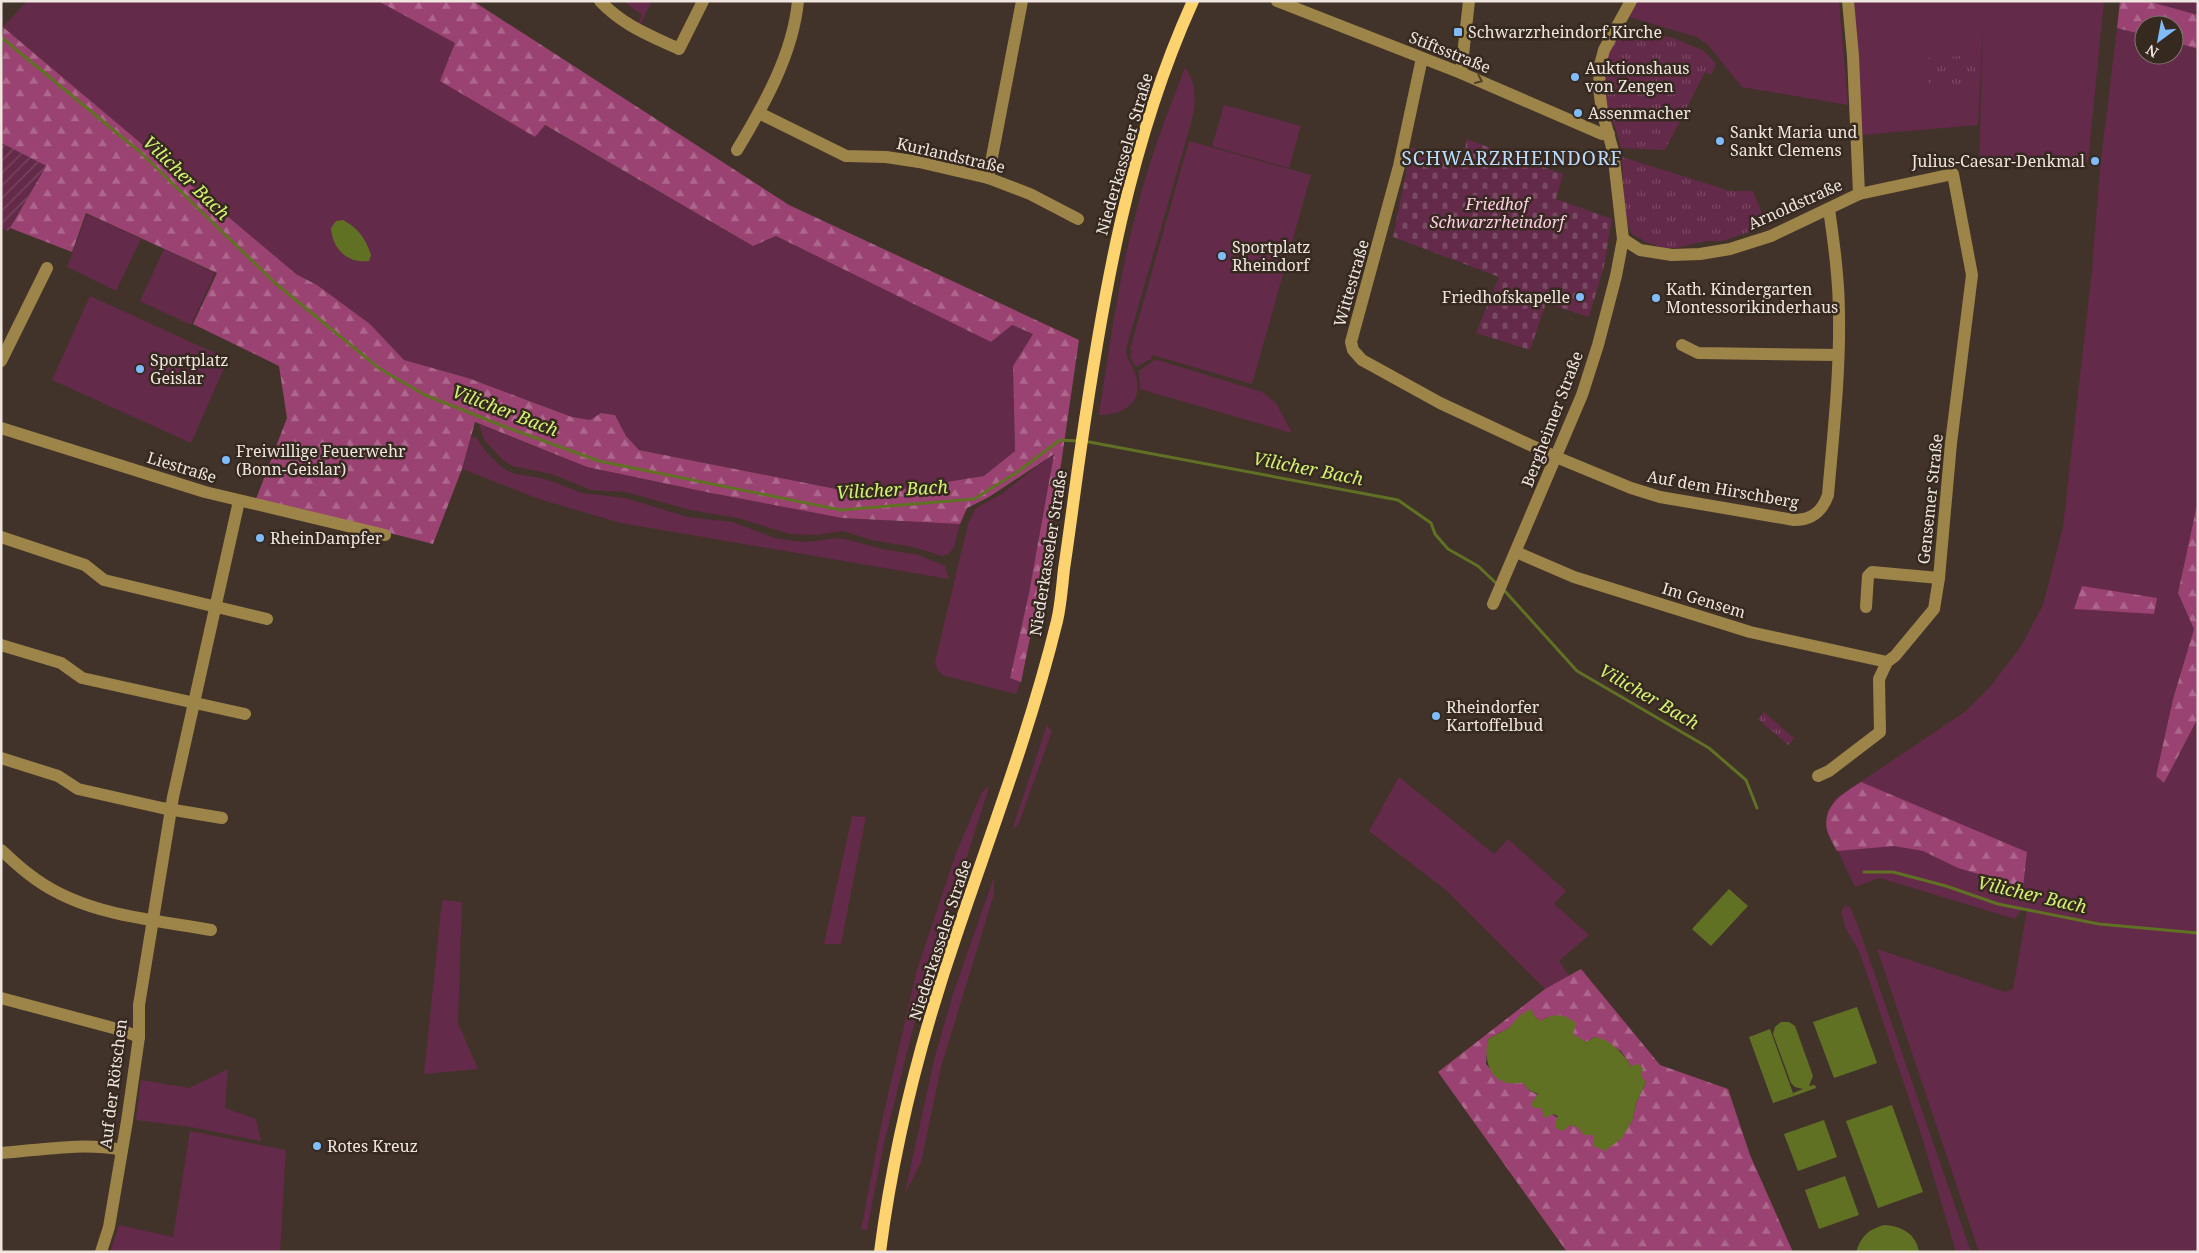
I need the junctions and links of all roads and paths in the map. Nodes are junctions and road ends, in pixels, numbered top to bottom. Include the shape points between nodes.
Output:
1 (600, 1) edge
2 (704, 1) edge
3 (798, 1) edge
4 (1022, 1) edge
5 (1193, 1) edge
6 (1277, 1) edge
7 (1469, 1) edge
8 (1631, 1) edge
9 (1848, 1) edge
10 (1467, 34) junction
11 (1428, 61) junction
12 (1461, 73) junction
13 (759, 114) junction
14 (1609, 134) junction
15 (737, 150) dead end
16 (1953, 174) joint
17 (988, 178) junction
18 (1859, 194) junction
19 (1829, 209) junction
20 (1078, 219) dead end
21 (1623, 240) junction
22 (47, 268) dead end
23 (1682, 345) dead end
24 (1838, 355) junction
25 (1, 361) edge
26 (1, 428) edge
27 (1556, 456) junction
28 (239, 501) junction
29 (385, 535) dead end
30 (1, 537) edge
31 (1516, 552) junction
32 (1939, 578) junction
33 (1495, 598) dead end
34 (216, 607) junction
35 (1866, 607) dead end
36 (268, 619) dead end
37 (1, 645) edge
38 (1887, 662) junction
39 (193, 704) junction
40 (245, 714) dead end
41 (1, 758) edge
42 (1818, 776) dead end
43 (172, 810) junction
44 (222, 818) dead end
45 (1, 850) edge
46 (154, 920) junction
47 (211, 930) dead end
48 (1, 998) edge
49 (139, 1037) junction
50 (122, 1150) junction
51 (1, 1153) edge
52 (101, 1252) edge
53 (880, 1252) edge

1 - 2 street via 629,26 679,49
3 - 13 street via 792,35 782,64
4 - 17 street
5 - 53 main road, Niederkasseler Straße via 1149,114 1110,266 1083,430 1058,615 1037,700 957,933 913,1080
6 - 11 street, Stiftsstraße
7 - 10 street
8 - 14 street, Bergheimer Straße via 1604,50 1600,65 1602,111
9 - 18 street
10 - 11 street via 1455,60 1448,63
10 - 12 street
11 - 12 street, Stiftsstraße
11 - 27 street, Wittestraße via 1351,342 1352,350 1362,360 1440,403
12 -> 14 street, Stiftsstraße
13 - 15 street
13 - 17 street, Kurlandstraße via 846,156 919,162
14 - 21 street, Bergheimer Straße
16 - 18 street, Arnoldstraße
16 - 32 street, Gensemer Straße via 1972,275 1951,443
17 - 20 street, Kurlandstraße via 1030,194
18 - 19 street, Arnoldstraße
19 - 21 street, Arnoldstraße via 1771,236 1730,249 1700,254 1672,255 1640,250
19 - 24 street, Auf dem Hirschberg via 1837,264
21 - 27 street, Bergheimer Straße via 1596,353
22 - 25 street
23 - 24 street via 1698,353
24 - 27 street, Auf dem Hirschberg via 1828,495 1824,506 1806,520 1660,497
26 - 28 street, Liestraße
27 - 31 street, Bergheimer Straße
28 - 29 street, Liestraße
28 - 34 street, Auf der Rötschen
30 - 34 street via 85,564 104,580
31 - 33 street, Bergheimer Straße
31 - 38 street, Im Gensem via 1574,577 1750,632
32 - 35 street via 1872,572 1868,576
32 - 38 street, Gensemer Straße via 1934,609
34 - 36 street
34 - 39 street, Auf der Rötschen
37 - 39 street via 62,662 82,678
38 - 42 street, Gensemer Straße via 1879,679 1880,732
39 - 40 street
39 - 43 street, Auf der Rötschen
41 - 43 street via 58,776 78,790
43 - 44 street
43 - 46 street, Auf der Rötschen
45 - 46 street via 30,876 74,900 118,914
46 - 47 street
46 - 49 street, Auf der Rötschen via 139,1005
48 - 49 street
49 - 50 street, Auf der Rötschen
50 - 51 street via 106,1147
50 - 52 street, Auf der Rötschen via 109,1227

